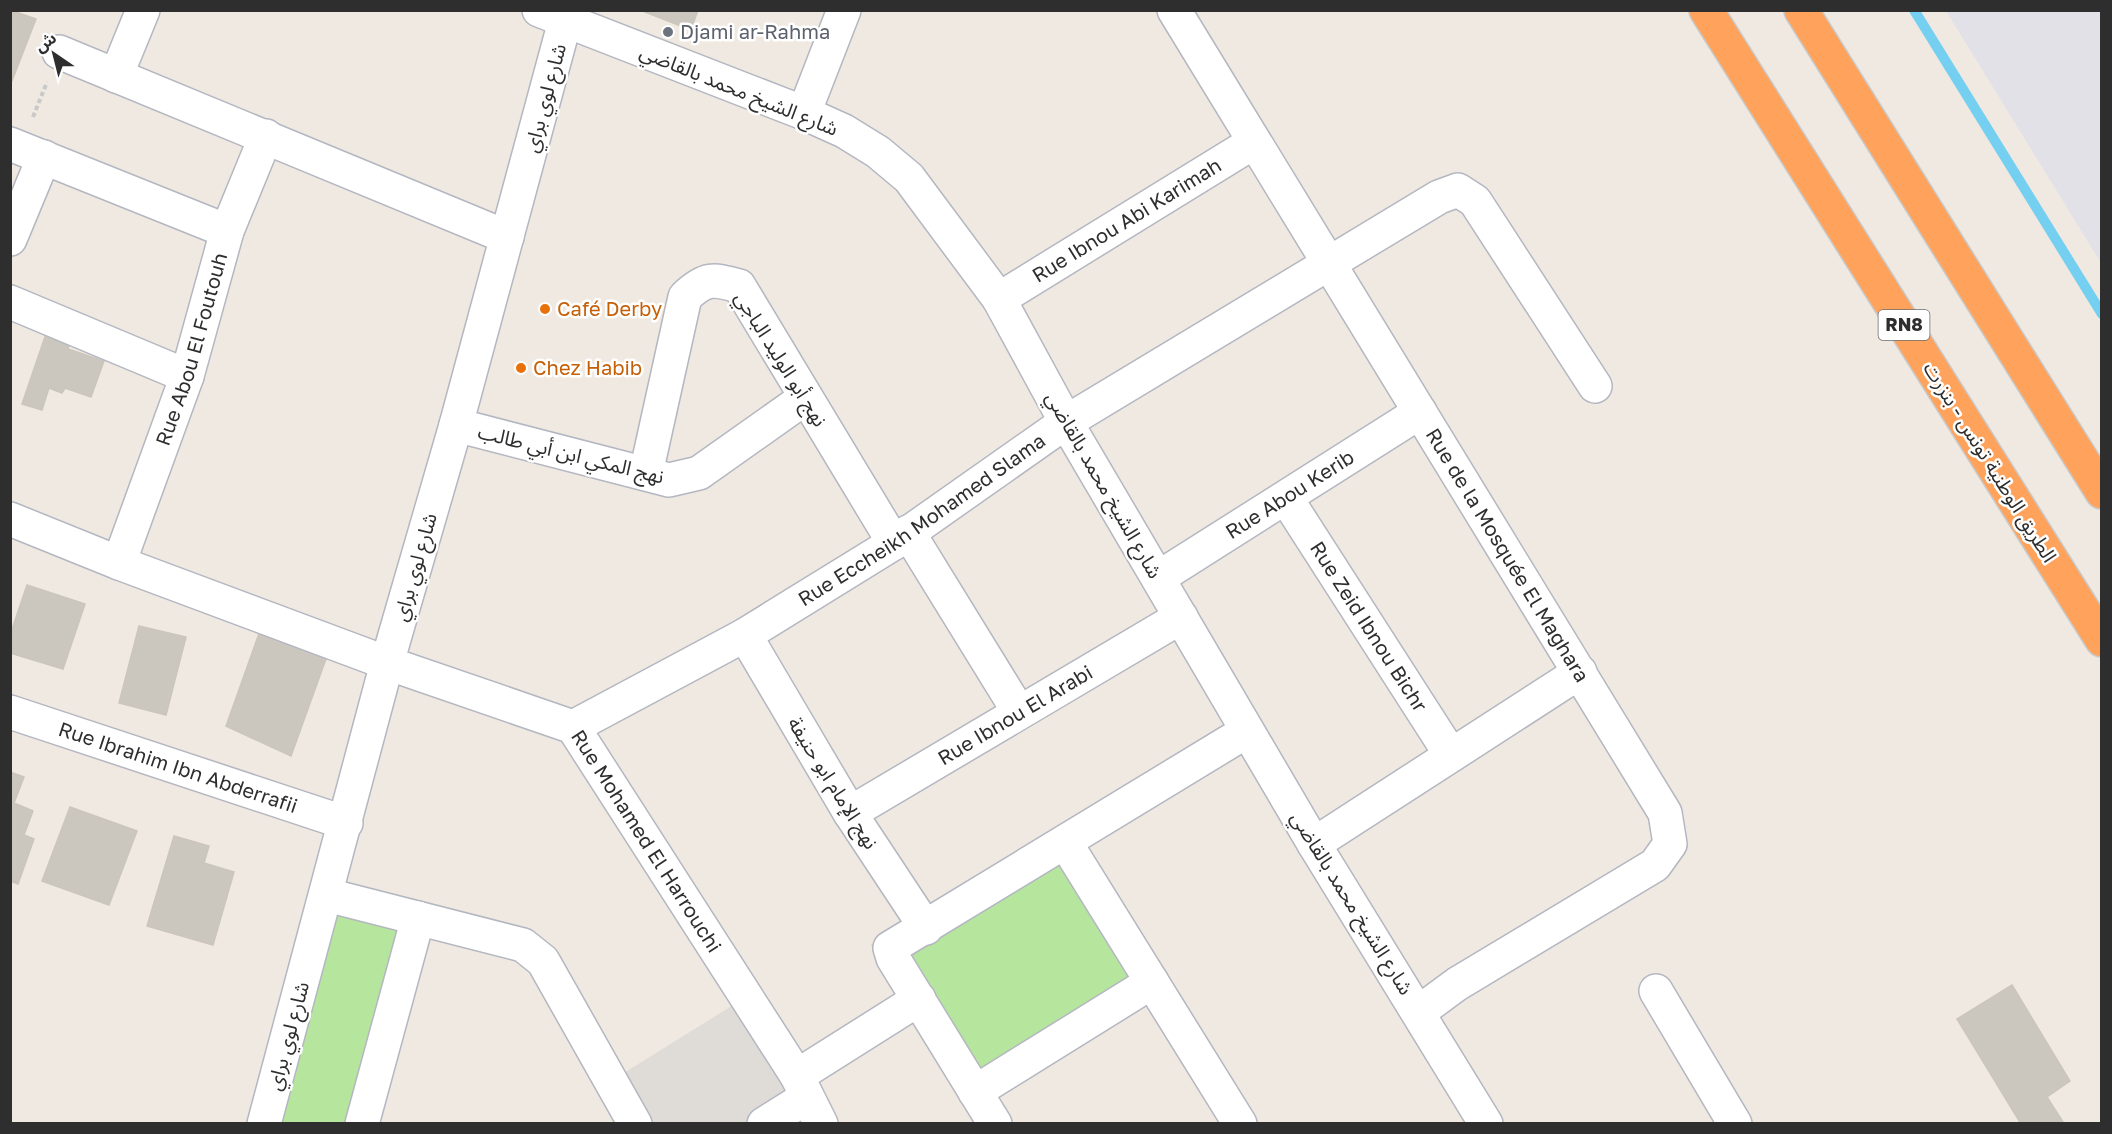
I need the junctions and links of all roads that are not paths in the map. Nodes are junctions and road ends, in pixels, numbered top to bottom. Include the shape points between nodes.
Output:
1 (143, 10) edge
2 (844, 10) edge
3 (1174, 10) edge
4 (1706, 10) edge
5 (1801, 10) edge
6 (558, 14) edge
7 (59, 52) road end
8 (116, 76) junction
9 (804, 113) junction
10 (266, 136) junction
11 (1254, 142) junction
12 (25, 150) edge
13 (227, 231) junction
14 (507, 237) junction
15 (10, 239) edge
16 (1328, 264) junction
17 (999, 298) junction
18 (10, 302) edge
19 (187, 376) junction
20 (1595, 386) dead end
21 (805, 398) junction
22 (1420, 412) junction
23 (1066, 422) junction
24 (456, 425) junction
25 (646, 473) junction
26 (2102, 492) edge
27 (1286, 498) junction
28 (10, 519) edge
29 (901, 538) junction
30 (119, 563) junction
31 (1158, 578) junction
32 (1181, 617) junction
33 (745, 635) junction
34 (2102, 640) edge
35 (387, 663) junction
36 (1580, 672) junction
37 (10, 712) edge
38 (1019, 712) junction
39 (573, 727) junction
40 (1248, 731) junction
41 (1451, 755) junction
42 (850, 813) junction
43 (346, 824) junction
44 (1065, 842) junction
45 (1314, 844) junction
46 (327, 895) junction
47 (418, 918) junction
48 (926, 928) junction
49 (1152, 982) junction
50 (1656, 991) dead end
51 (919, 999) junction
52 (1419, 1012) junction
53 (975, 1092) junction
54 (808, 1099) edge
55 (264, 1124) edge
56 (362, 1124) edge
57 (635, 1124) edge
58 (764, 1124) edge
59 (996, 1124) edge
60 (1240, 1124) edge
61 (1486, 1124) edge
62 (1735, 1124) edge

1 - 8 street
2 - 9 street
3 - 11 street, Rue de la Mosquée El Maghara
4 - 34 highway, الطريق الوطنية تونس - بنزرت / RN8
5 - 26 highway
6 - 9 street, شارع الشيخ محمد بالقاضي
6 - 14 street, شارع لوي براي
7 - 8 street
8 - 10 street
9 - 17 street, شارع الشيخ محمد بالقاضي via 878,152 909,178
10 - 13 street, Rue Abou El Foutouh
10 - 14 street
11 - 16 street, Rue de la Mosquée El Maghara
11 - 17 street, Rue Ibnou Abi Karimah
12 - 13 street
12 - 15 street
13 - 19 street, Rue Abou El Foutouh
14 - 24 street, شارع لوي براي
16 - 20 street, Rue Eccheikh Mohamed Slama via 1439,197 1458,190 1475,201
16 - 22 street, Rue de la Mosquée El Maghara
16 - 23 street, Rue Eccheikh Mohamed Slama
17 - 23 street, شارع الشيخ محمد بالقاضي
18 - 19 street
19 - 30 street, Rue Abou El Foutouh
21 - 25 street, نهج المكي ابن أبي طالب via 699,473 669,480
21 - 25 street, نهج أبو الوليد الباجي via 739,286 713,279 697,286 685,297
21 - 29 street, نهج أبو الوليد الباجي
22 - 27 street, Rue Abou Kerib
22 - 36 street, Rue de la Mosquée El Maghara
23 - 29 street, Rue Eccheikh Mohamed Slama
23 - 31 street, شارع الشيخ محمد بالقاضي
24 - 25 street, نهج المكي ابن أبي طالب
24 - 35 street, شارع لوي براي
27 - 31 street, Rue Abou Kerib
27 - 41 street, Rue Zeid Ibnou Bichr
28 - 30 street, Rue Mohamed El Harrouchi
29 - 33 street, Rue Eccheikh Mohamed Slama
29 - 38 street, نهج أبو الوليد الباجي
30 - 35 street, Rue Mohamed El Harrouchi
31 - 32 street, شارع الشيخ محمد بالقاضي
32 - 38 street, Rue Ibnou El Arabi
32 - 40 street, شارع الشيخ محمد بالقاضي
33 - 39 street, Rue Eccheikh Mohamed Slama
33 - 42 street, نهج الإمام ابو حنيفة
35 - 39 street, Rue Mohamed El Harrouchi
35 - 43 street, شارع لوي براي
36 - 41 street
36 - 52 street, Rue de la Mosquée El Maghara via 1665,813 1670,844 1654,865 1457,984
37 - 43 street, Rue Ibrahim Ibn Abderrafii
38 - 42 street, Rue Ibnou El Arabi
39 - 54 street, Rue Mohamed El Harrouchi
40 - 44 street
40 - 45 street, شارع الشيخ محمد بالقاضي
41 - 45 street
42 - 48 street, نهج الإمام ابو حنيفة
43 - 46 street, شارع لوي براي
44 - 48 street
44 - 49 street
45 - 52 street, شارع الشيخ محمد بالقاضي
46 - 47 street
46 - 55 street, شارع لوي براي
47 - 56 street
47 - 57 street via 523,945 543,961
48 - 51 street via 890,948
49 - 53 street
49 - 60 street
50 - 62 street
51 - 53 street
51 - 54 street
52 - 61 street, شارع الشيخ محمد بالقاضي
53 - 59 street
54 - 58 street

